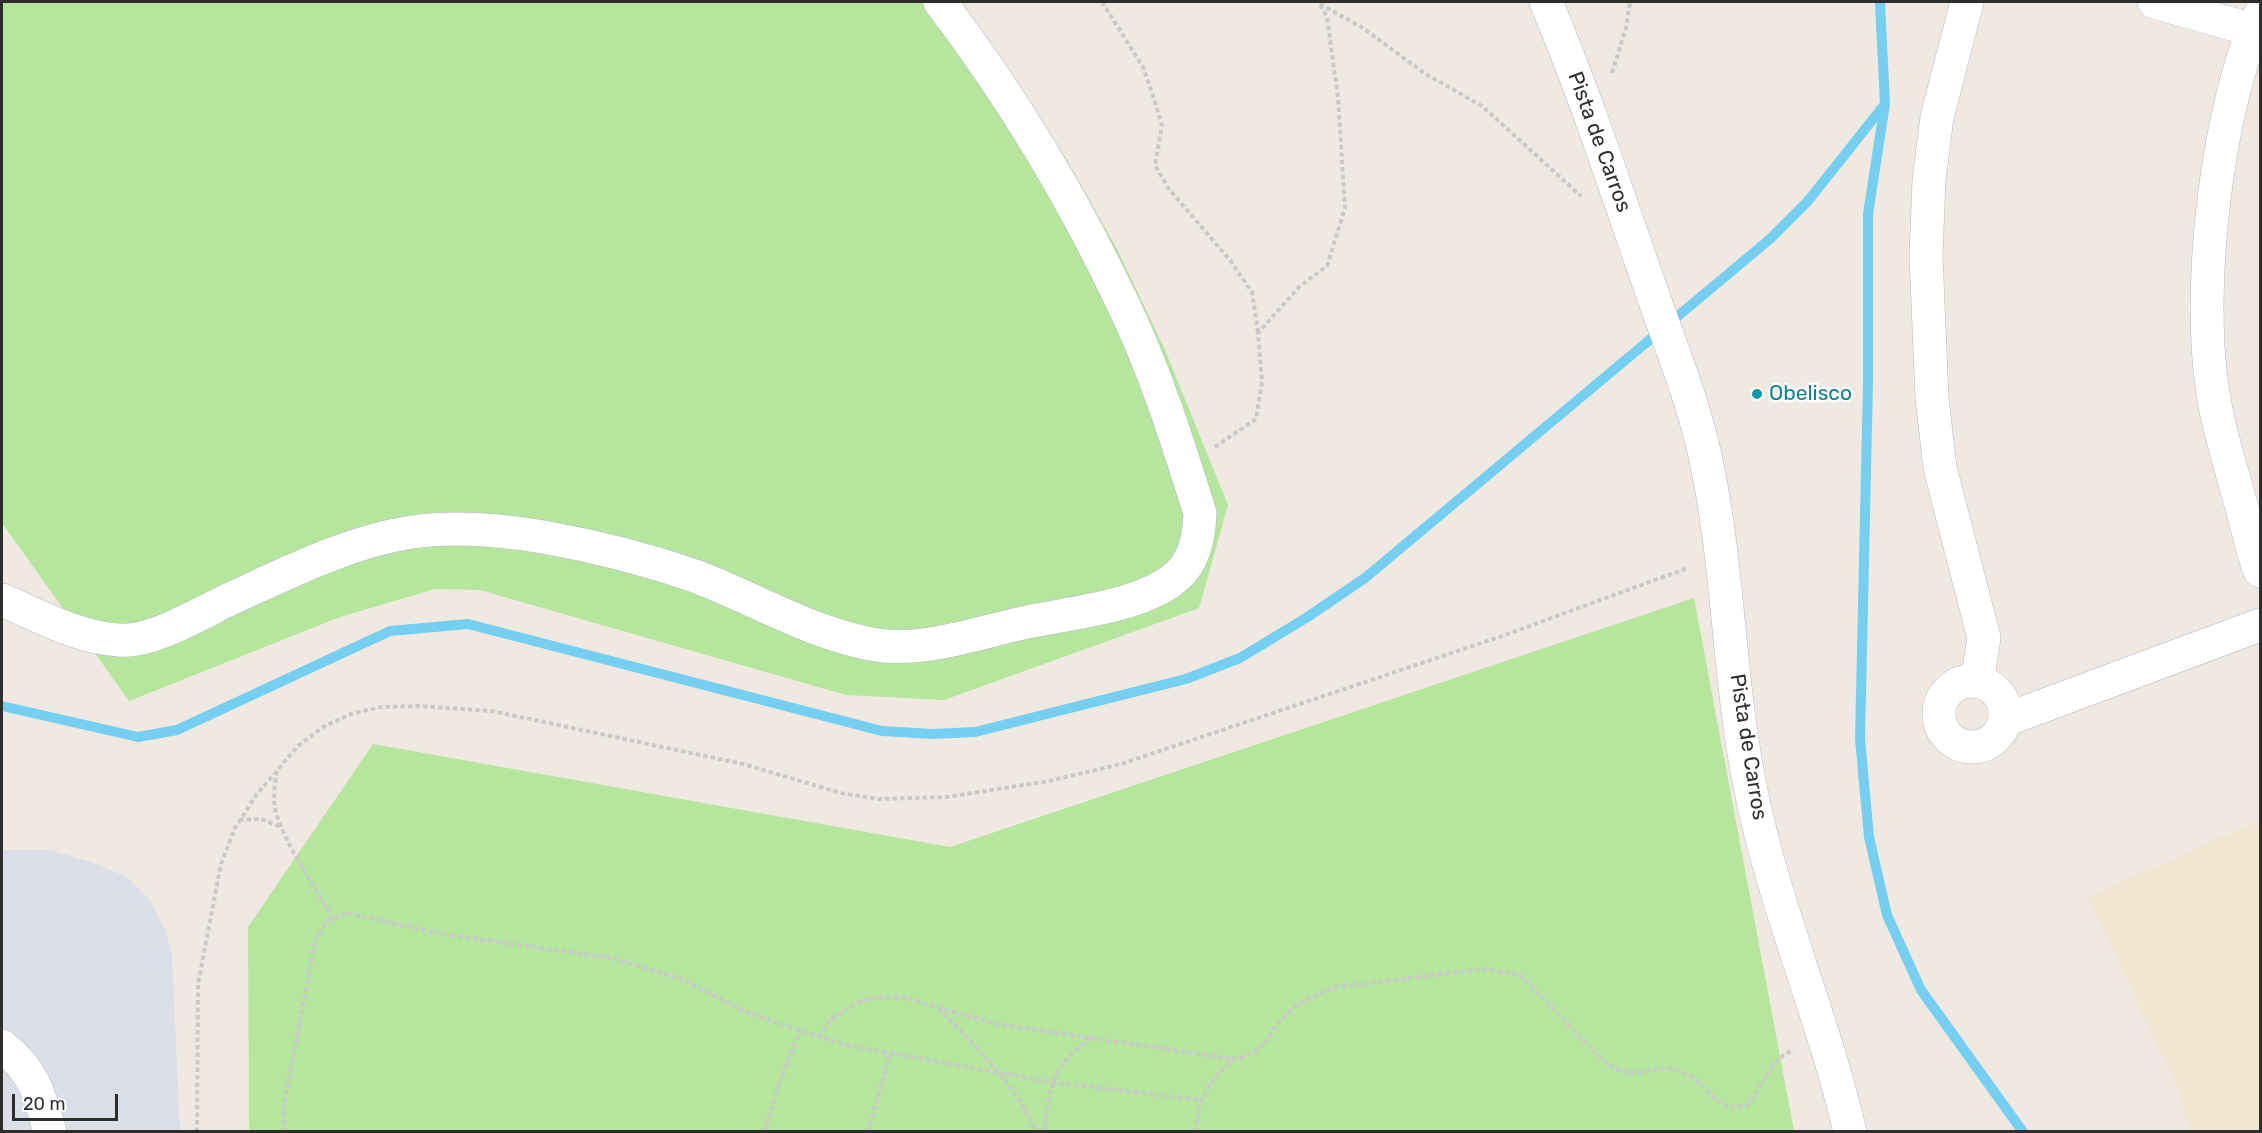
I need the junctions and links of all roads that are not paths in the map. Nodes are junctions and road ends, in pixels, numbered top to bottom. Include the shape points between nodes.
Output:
1 (940, 2) edge
2 (1546, 2) edge
3 (1967, 2) edge
4 (2154, 2) edge
5 (2257, 22) edge
6 (2260, 571) edge
7 (2, 600) edge
8 (2260, 625) edge
9 (1977, 682) junction
10 (2005, 720) junction
11 (2, 1046) edge
12 (50, 1131) edge
13 (1850, 1131) edge

1 - 7 street via 1001,88 1089,238 1135,331 1200,513 1199,538 1189,563 1173,580 1151,593 1119,602 925,645 886,646 855,640 695,576 623,555 542,537 466,530 412,532 310,562 162,630 122,641 99,638
2 - 13 street, Pista de Carros via 1695,415 1723,555 1750,786 1790,932 1830,1050
3 - 9 street via 1937,117 1929,180 1926,256 1932,398 1940,468 1984,638
4 - 5 street
5 - 6 street via 2239,76 2222,150 2209,263 2208,328 2212,386
8 - 10 street
9 - 10 street via 2000,695
9 - 10 street via 1964,682 1944,697 1940,722 1946,734 1967,747 1980,746 1996,737
11 - 12 street via 34,1078

